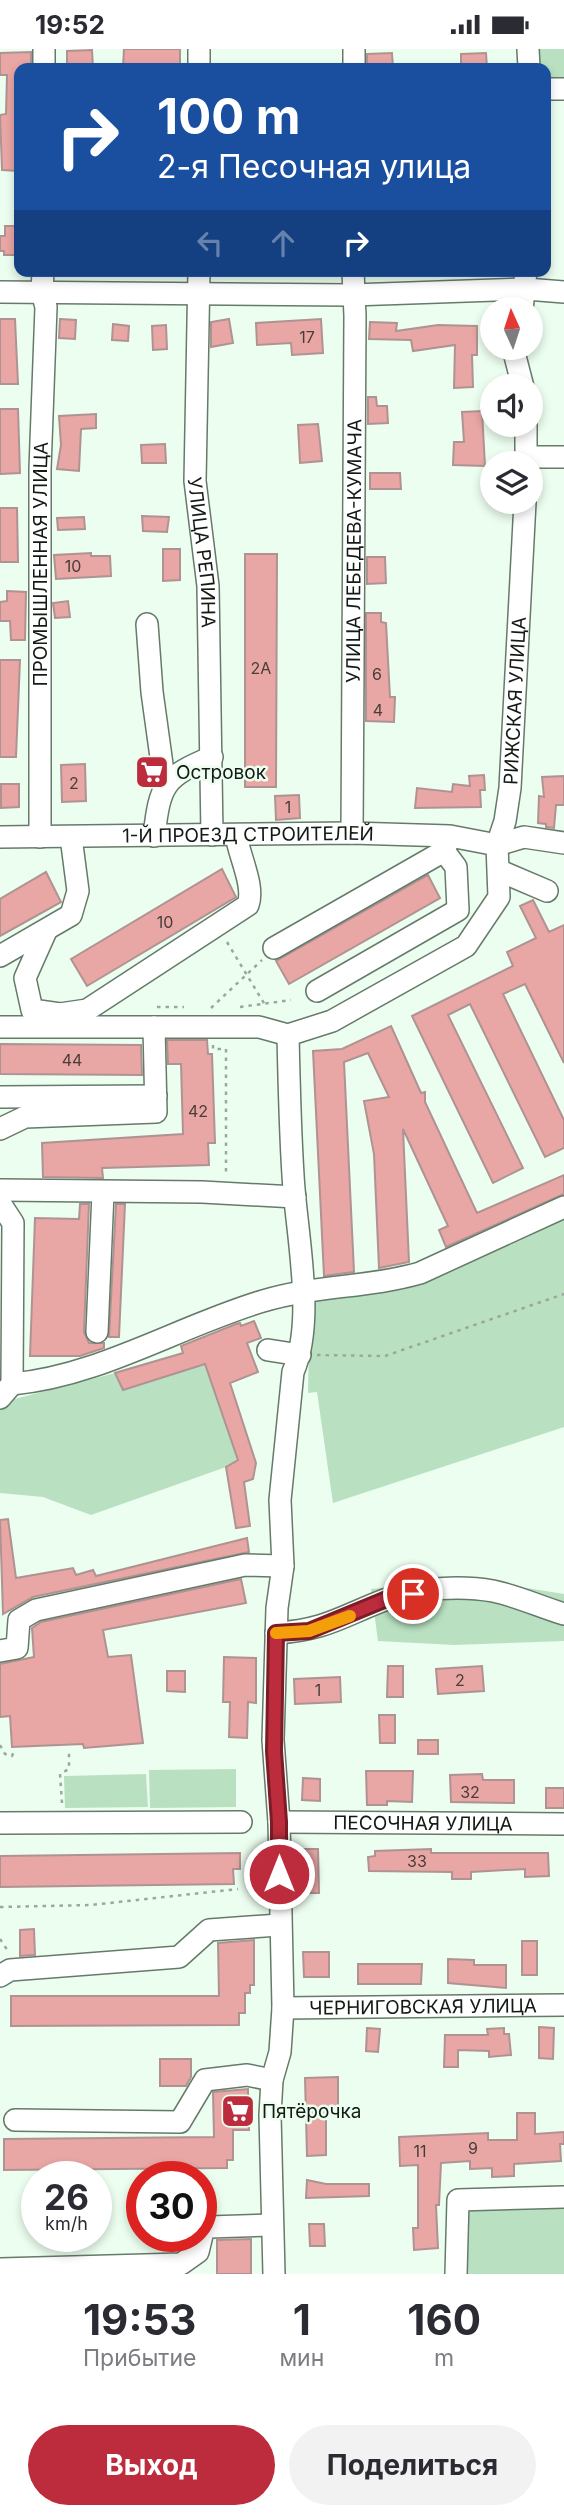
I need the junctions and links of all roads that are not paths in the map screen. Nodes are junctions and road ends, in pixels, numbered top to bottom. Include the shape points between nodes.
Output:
1 (199, 277) edge
2 (353, 277) edge
3 (42, 282) edge
4 (524, 290) edge
5 (0, 292) edge
6 (564, 292) edge
7 (199, 294) junction
8 (352, 295) junction
9 (564, 457) edge
10 (543, 459) edge
11 (524, 514) edge
12 (147, 624) dead end
13 (212, 757) junction
14 (165, 786) junction
15 (352, 833) junction
16 (212, 835) junction
17 (236, 835) junction
18 (155, 836) junction
19 (0, 837) edge
20 (40, 837) junction
21 (71, 837) junction
22 (564, 843) edge
23 (447, 844) junction
24 (497, 845) junction
25 (499, 871) junction
26 (547, 891) dead end
27 (46, 931) junction
28 (271, 952) road end
29 (0, 956) edge
30 (317, 991) dead end
31 (0, 1027) edge
32 (154, 1027) junction
33 (278, 1032) junction
34 (156, 1096) junction
35 (0, 1097) edge
36 (0, 1129) edge
37 (0, 1190) edge
38 (103, 1193) junction
39 (295, 1197) junction
40 (0, 1203) edge
41 (564, 1207) edge
42 (303, 1291) junction
43 (97, 1332) dead end
44 (268, 1350) dead end
45 (300, 1355) junction
46 (6, 1391) edge
47 (283, 1566) junction
48 (564, 1614) edge
49 (276, 1633) junction
50 (0, 1651) edge
51 (241, 1822) dead end
52 (279, 1822) junction
53 (0, 1823) edge
54 (564, 1824) edge
55 (279, 1925) junction
56 (0, 1976) edge
57 (564, 2005) edge
58 (284, 2008) junction
59 (272, 2080) junction
60 (15, 2120) dead end
61 (564, 2197) edge
62 (272, 2225) junction
63 (0, 2269) edge
64 (274, 2274) edge
65 (456, 2274) edge

1 - 7 street, УЛИЦА РЕПИНА
2 - 8 street, УЛИЦА ЛЕБЕДЕВА-КУМАЧА
3 - 5 street
3 - 7 street
3 - 20 street, ПРОМЫШЛЕННАЯ УЛИЦА via 46,307 40,469
4 - 6 street
4 - 8 street
7 - 8 street
7 - 13 street, УЛИЦА РЕПИНА via 195,481 208,586
8 - 15 street, УЛИЦА ЛЕБЕДЕВА-КУМАЧА
9 - 10 street
11 - 24 street, РИЖСКАЯ УЛИЦА via 510,788
12 - 14 street
13 - 14 street via 178,771
13 - 16 street, УЛИЦА РЕПИНА
14 - 18 street
15 - 17 street, 1-Й ПРОЕЗД СТРОИТЕЛЕЙ
15 - 23 street, 1-Й ПРОЕЗД СТРОИТЕЛЕЙ
16 - 17 street, 1-Й ПРОЕЗД СТРОИТЕЛЕЙ
16 - 18 street, 1-Й ПРОЕЗД СТРОИТЕЛЕЙ
17 - 27 street via 252,894 248,905 87,1010 60,1014 32,1010 25,978
18 - 21 street, 1-Й ПРОЕЗД СТРОИТЕЛЕЙ
19 - 20 street, 1-Й ПРОЕЗД СТРОИТЕЛЕЙ
20 - 21 street, 1-Й ПРОЕЗД СТРОИТЕЛЕЙ
21 - 27 street via 78,891 71,915
22 - 24 street via 524,837
23 - 24 street, 1-Й ПРОЕЗД СТРОИТЕЛЕЙ
23 - 28 street
23 - 30 street via 456,867 458,910
24 - 25 street, РИЖСКАЯ УЛИЦА
25 - 26 street
25 - 33 street, РИЖСКАЯ УЛИЦА via 499,897 466,946 332,1021
27 - 29 street
31 - 32 street
32 - 33 street
32 - 34 street
33 - 39 street
34 - 35 street
34 - 36 street via 156,1112 25,1117
37 - 38 street
38 - 39 street
38 - 43 street
39 - 42 street
40 - 46 street via 13,1223
41 - 42 street via 420,1273
42 - 45 street
42 - 46 street via 213,1317 111,1360
44 - 45 street
45 - 47 street via 293,1372 280,1500
47 - 49 street
47 - 50 street via 245,1565 36,1611 19,1620 17,1648
48 - 49 street via 492,1591 436,1589 389,1598 309,1631
49 - 52 street via 274,1751
51 - 53 street
52 - 54 street, ПЕСОЧНАЯ УЛИЦА
52 - 55 street
55 - 56 street via 209,1930 179,1957 10,1970
55 - 58 street
57 - 58 street, ЧЕРНИГОВСКАЯ УЛИЦА
58 - 59 street
59 - 60 street via 247,2075 205,2080 180,2122
59 - 62 street
61 - 65 street via 458,2200
62 - 63 street via 209,2227 203,2231 198,2252 181,2264
62 - 64 street

